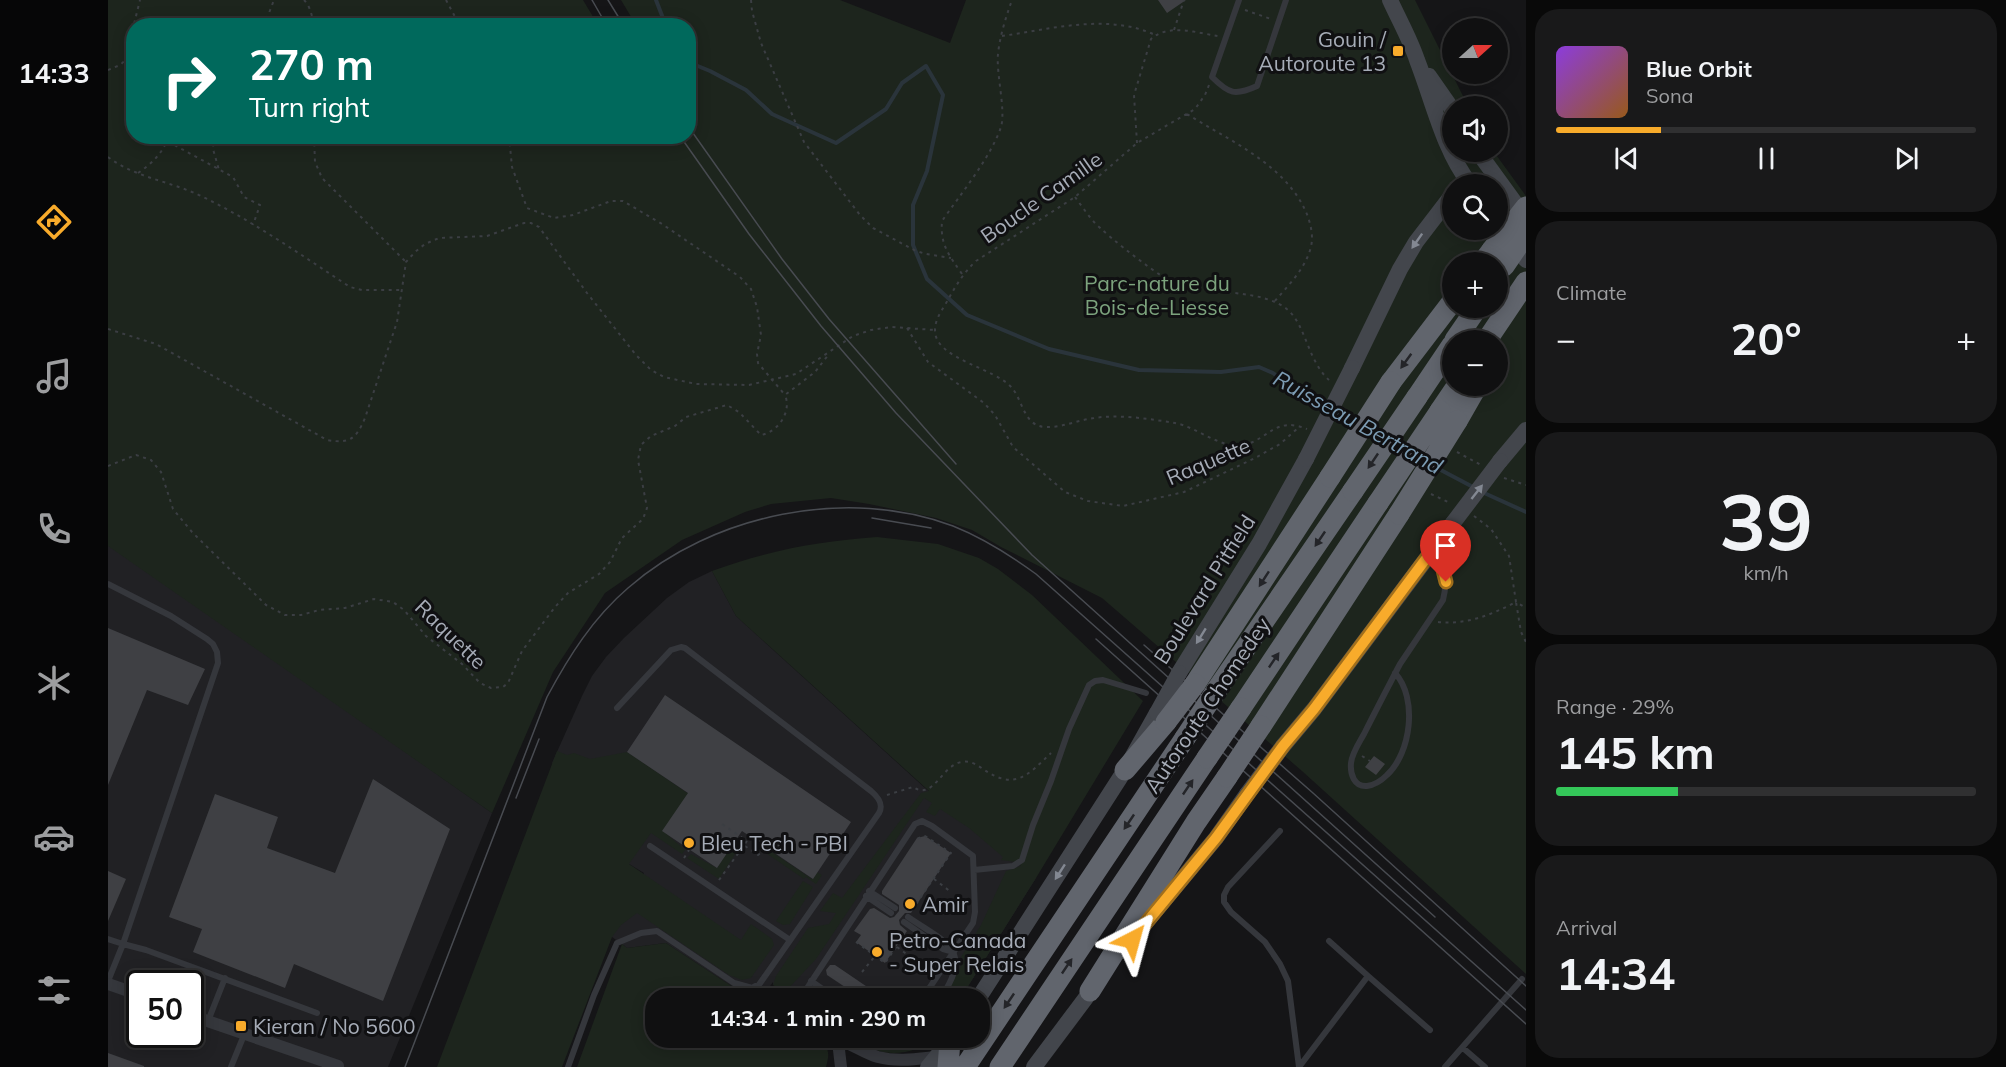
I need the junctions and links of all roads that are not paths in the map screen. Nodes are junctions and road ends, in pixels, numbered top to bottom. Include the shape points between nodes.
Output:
1 (1239, 0) edge
2 (1286, 0) edge
3 (1390, 0) edge
4 (1417, 57) junction
5 (1443, 96) edge
6 (1485, 162) edge
7 (1462, 174) edge
8 (1526, 207) edge
9 (1442, 208) edge
10 (1526, 218) edge
11 (1526, 234) edge
12 (1508, 236) edge
13 (1501, 252) edge
14 (1507, 252) edge
15 (1526, 260) edge
16 (1525, 288) edge
17 (1442, 315) edge
18 (1494, 330) edge
19 (1506, 330) edge
20 (1442, 360) edge
21 (1454, 396) edge
22 (1468, 396) edge
23 (1449, 416) junction
24 (1526, 430) edge
25 (1431, 552) junction
26 (108, 584) edge
27 (1194, 667) junction
28 (1395, 673) junction
29 (1146, 693) dead end
30 (617, 708) dead end
31 (1125, 770) joint
32 (1280, 831) dead end
33 (650, 846) dead end
34 (974, 870) junction
35 (868, 894) junction
36 (893, 911) dead end
37 (908, 917) road end
38 (108, 939) edge
39 (790, 940) junction
40 (1329, 941) dead end
41 (123, 945) junction
42 (954, 952) junction
43 (1368, 976) junction
44 (225, 978) junction
45 (1522, 979) dead end
46 (810, 981) junction
47 (108, 982) edge
48 (752, 988) edge
49 (757, 988) edge
50 (806, 988) edge
51 (820, 988) edge
52 (929, 988) edge
53 (946, 988) edge
54 (985, 988) edge
55 (126, 989) edge
56 (1090, 991) junction
57 (317, 1013) dead end
58 (204, 1020) edge
59 (208, 1021) junction
60 (1430, 1030) dead end
61 (244, 1035) junction
62 (839, 1048) edge
63 (857, 1048) edge
64 (946, 1048) edge
65 (1463, 1048) junction
66 (968, 1062) edge
67 (937, 1064) edge
68 (338, 1066) edge
69 (231, 1067) edge
70 (568, 1067) edge
71 (841, 1067) edge
72 (1000, 1067) edge
73 (1034, 1067) edge
74 (1299, 1067) edge
75 (1445, 1067) edge
76 (1485, 1067) edge

1 - 2 lane via 1212,77 1225,90 1240,94 1257,86
3 - 4 main road
4 - 5 main road
4 - 7 main road via 1436,116
6 - 10 main road
8 - 13 highway, bridge
9 -> 27 main road, Boulevard Pitfield, bridge via 1400,269 1306,459
11 - 14 highway, bridge
12 - 15 main road
16 - 18 highway
16 - 19 highway
17 -> 27 highway, bridge via 1391,382 1329,477
20 -> 66 highway, Autoroute Chomedey, bridge
21 - 23 highway, Autoroute Chomedey
22 - 23 highway
23 - 56 highway, bridge via 1399,514
72 -> 23 highway, Autoroute Chomedey, bridge via 1378,503
25 -> 24 main road, bridge
25 - 28 lane via 1442,566 1446,582 1443,600
25 - 56 main road, bridge via 1216,838
26 - 41 lane via 171,615 207,639 217,652 218,663
27 - 31 highway, bridge
28 - 28 lane via 1351,762 1353,779 1364,786 1381,780 1391,771 1406,746 1409,713 1403,685
29 - 34 lane via 1103,680 1092,683 1084,692 1022,860 1013,866
30 - 39 lane via 671,650 685,648 878,798 879,813
31 -> 54 main road
32 - 74 lane via 1228,887 1224,902 1265,942 1288,981
33 - 39 lane
34 - 35 lane via 971,854 920,822 910,830
34 - 42 lane via 975,916
35 - 36 lane
35 - 46 lane
37 - 42 lane via 943,949
38 - 41 lane
39 - 49 lane
40 - 43 lane
41 - 44 lane
41 - 47 lane
42 - 52 lane
42 - 53 lane via 957,961
43 - 60 lane
43 - 74 lane
44 - 57 lane
44 - 59 lane
45 - 65 lane
46 - 50 lane
46 - 51 lane
47 - 55 street
48 - 70 lane via 734,984 657,931 623,939 614,947
56 - 73 main road
58 - 59 street
59 - 61 street
61 - 68 street
61 - 69 lane
62 - 71 street
63 - 67 street via 892,1060
64 - 67 highway
65 - 75 lane
65 - 76 lane

